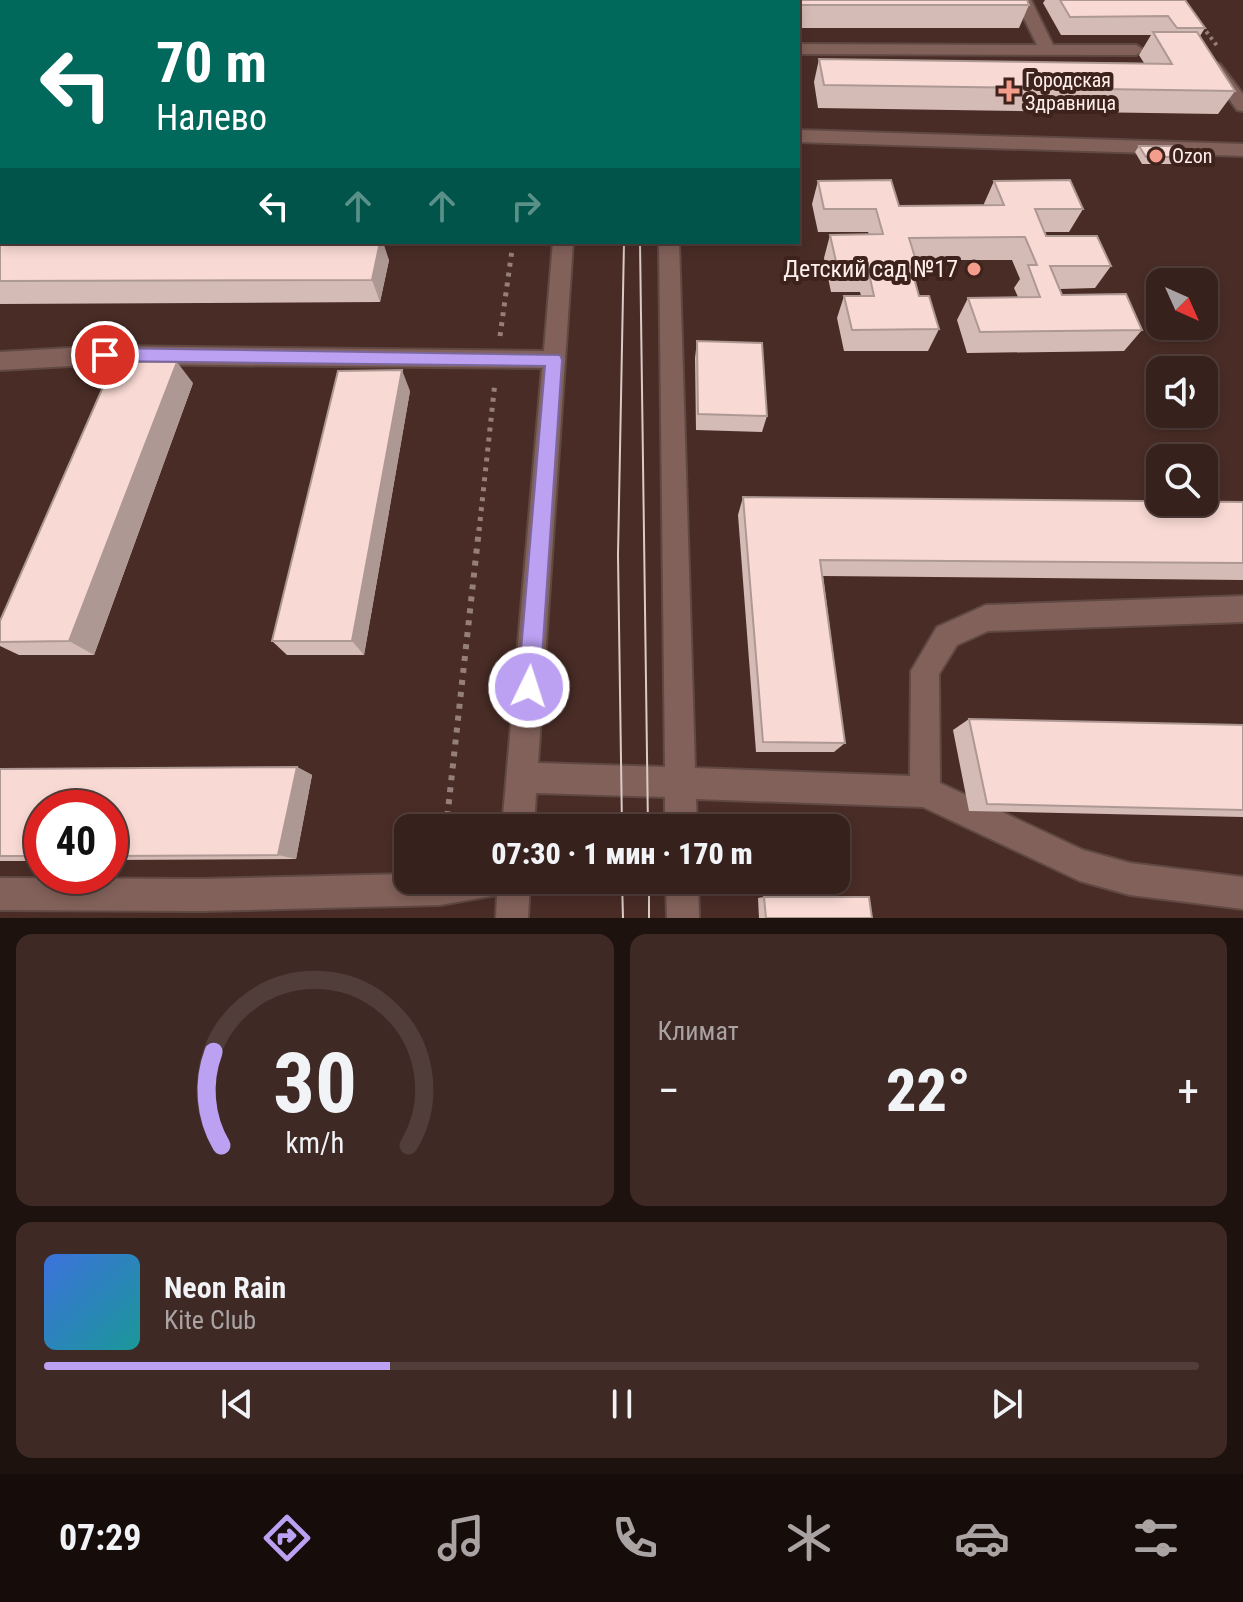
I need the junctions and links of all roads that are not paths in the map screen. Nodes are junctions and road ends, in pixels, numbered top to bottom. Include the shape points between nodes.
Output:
1 (1023, 0) edge
2 (1200, 47) edge
3 (800, 49) edge
4 (1047, 50) junction
5 (1136, 50) dead end
6 (1243, 106) edge
7 (800, 136) edge
8 (1243, 150) edge
9 (563, 244) edge
10 (669, 244) edge
11 (554, 360) junction
12 (0, 361) edge
13 (1243, 609) edge
14 (522, 777) junction
15 (679, 783) junction
16 (925, 792) junction
17 (519, 814) edge
18 (680, 814) edge
19 (394, 892) edge
20 (1243, 893) edge
21 (0, 894) edge
22 (513, 894) edge
23 (682, 894) edge
24 (199, 906) edge
25 (512, 918) edge
26 (683, 918) edge

1 - 4 street
2 - 6 street
3 - 4 street
4 - 5 street
7 - 8 street
9 - 11 street
10 - 15 street
11 - 12 street via 105,355
11 - 14 street
13 - 16 street via 986,618 947,636 925,671
14 - 15 street
14 - 17 street
15 - 16 street
15 - 18 street
16 - 20 street via 1080,865 1130,879
19 - 24 street
21 - 24 street
22 - 25 street
23 - 26 street

